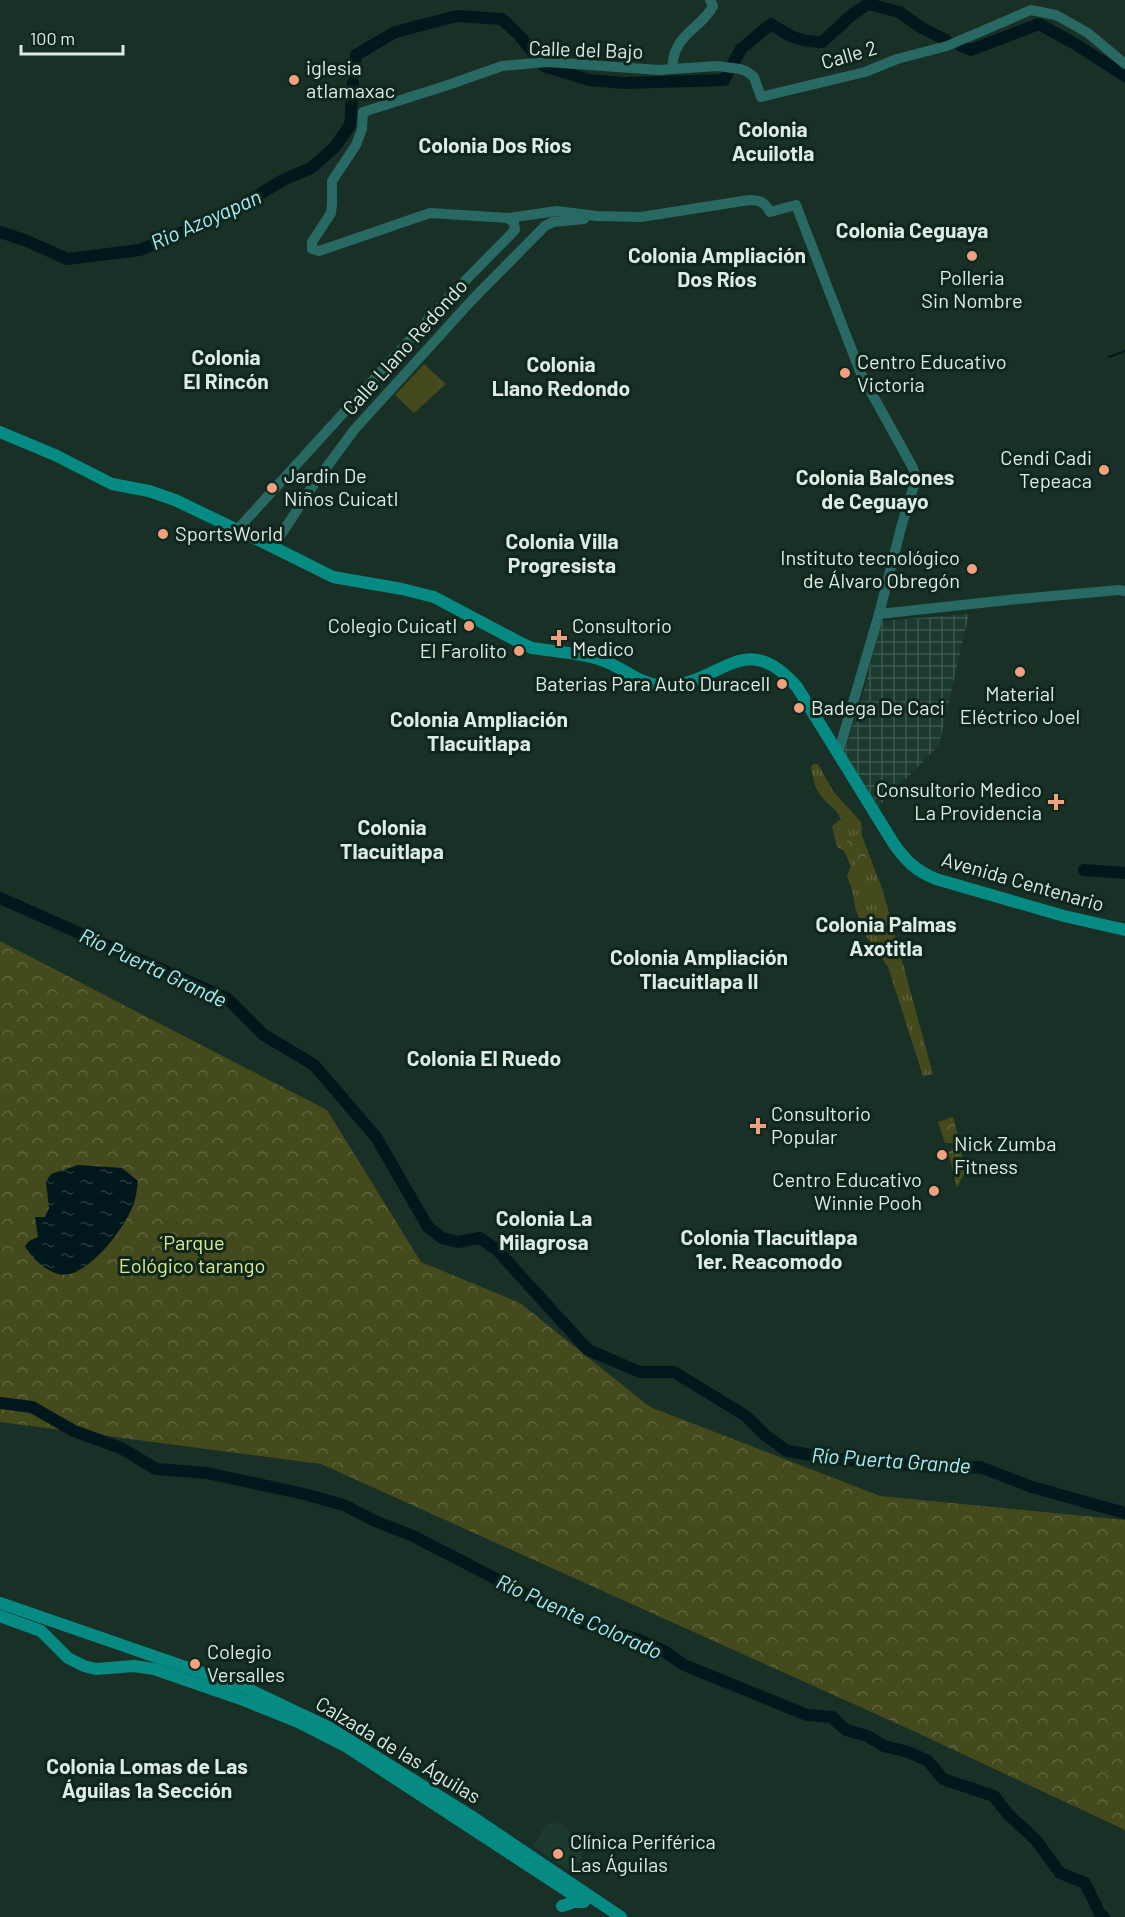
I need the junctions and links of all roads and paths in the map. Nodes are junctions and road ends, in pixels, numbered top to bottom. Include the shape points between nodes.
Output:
1 (710, 0) edge
2 (1125, 64) edge
3 (672, 69) junction
4 (740, 69) joint
5 (596, 216) junction
6 (508, 218) junction
7 (340, 417) junction
8 (354, 430) junction
9 (0, 432) edge
10 (237, 530) junction
11 (273, 547) junction
12 (1125, 591) edge
13 (879, 614) junction
14 (838, 754) junction
15 (1125, 930) edge
16 (0, 1604) edge
17 (0, 1616) edge
18 (64, 1626) junction
19 (53, 1644) junction
20 (135, 1649) junction
21 (134, 1666) junction
22 (584, 1902) junction
23 (562, 1906) dead end
24 (606, 1917) edge
25 (621, 1917) edge

1 - 3 street via 710,12 682,40
2 - 4 street, Calle 2 via 1088,33 1056,15 1031,10 947,46 865,72 761,97 754,77
3 - 4 street, Calle del Bajo
3 - 6 street, Calle del Bajo via 547,62 502,66 363,112 356,145 332,181 331,213 312,242 312,249 320,251 430,213
5 - 6 street via 557,211
5 - 8 street, Calle Llano Redondo via 545,226 491,279
5 - 13 street via 641,217 749,200 759,200 770,212 796,205 861,374 916,479
6 - 7 street, Calle Llano Redondo via 515,230
7 - 8 street
7 - 10 street
8 - 11 street, Calle Llano Redondo
9 - 10 main road, Avenida Centenario via 55,454 106,482 162,495
10 - 11 main road, Avenida Centenario
11 - 14 main road, Avenida Centenario via 333,577 427,594 521,644 608,663 648,684 674,685 739,662 756,658 766,661 797,687
12 - 13 street
13 - 14 street
14 - 15 main road, Avenida Centenario via 904,859 916,870 1075,919
16 - 18 main road, Calzada de las Águilas
17 - 19 main road, Calzada de las Águilas via 41,1631
18 - 19 main road via 53,1632
18 - 20 main road, Calzada de las Águilas
19 - 21 main road, Calzada de las Águilas via 84,1666
20 - 21 main road via 139,1658
20 - 25 main road, Calzada de las Águilas via 246,1688 344,1736
21 - 22 main road, Calzada de las Águilas via 154,1669 241,1699 325,1736
22 - 23 main road
22 - 24 main road, Calzada de las Águilas

